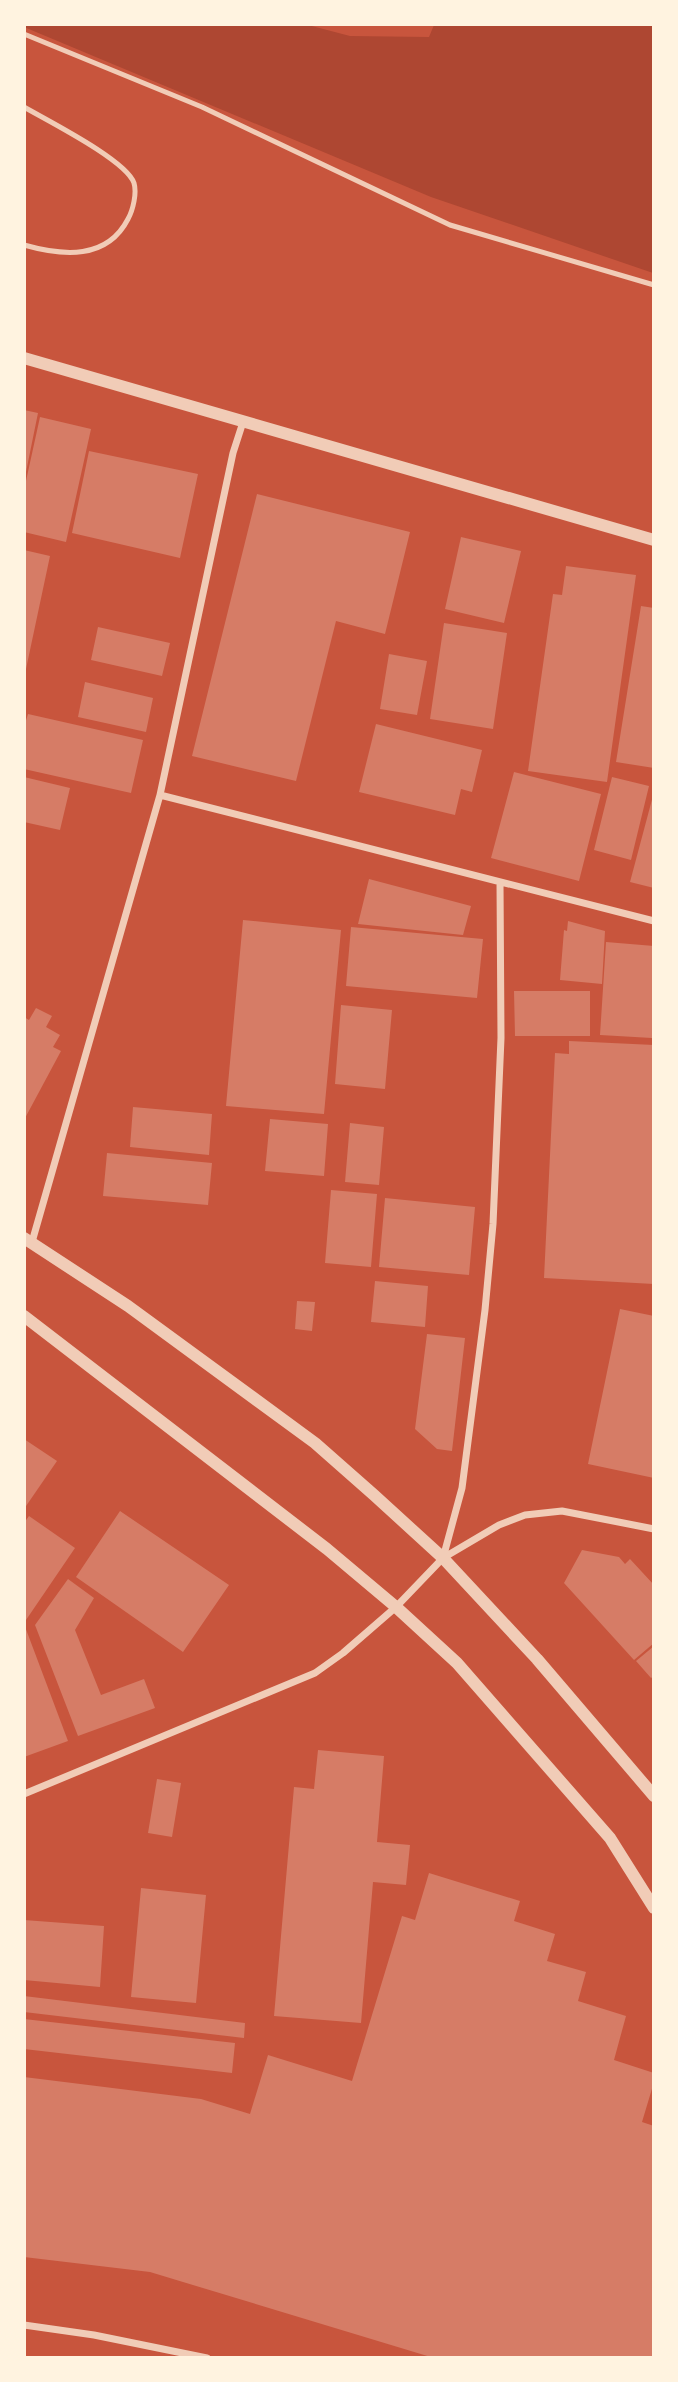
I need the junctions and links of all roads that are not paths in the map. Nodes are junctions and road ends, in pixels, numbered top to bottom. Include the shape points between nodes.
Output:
1 (24, 34) edge
2 (24, 107) edge
3 (24, 245) edge
4 (653, 285) edge
5 (24, 358) edge
6 (243, 422) junction
7 (653, 540) edge
8 (160, 795) junction
9 (500, 881) junction
10 (653, 921) edge
11 (28, 1240) edge
12 (24, 1316) edge
13 (653, 1529) edge
14 (443, 1558) junction
15 (396, 1607) junction
16 (24, 1794) edge
17 (653, 1796) edge
18 (653, 1908) edge
19 (24, 2325) edge
20 (207, 2357) edge

1 - 4 lane via 201,107 450,225
2 - 3 lane via 117,162 134,183 133,209 121,233 94,250 53,253
5 - 6 street
6 - 7 street
6 - 8 street
8 - 9 street
8 - 11 street
9 - 10 street
9 - 14 street via 501,1038 493,1224 462,1488
11 - 14 street via 128,1306 315,1443
12 - 15 street
13 - 14 street via 562,1510 525,1515
14 - 15 street
14 - 17 street via 537,1659
15 - 16 street via 315,1672
15 - 18 street via 476,1683 610,1838
19 - 20 street

